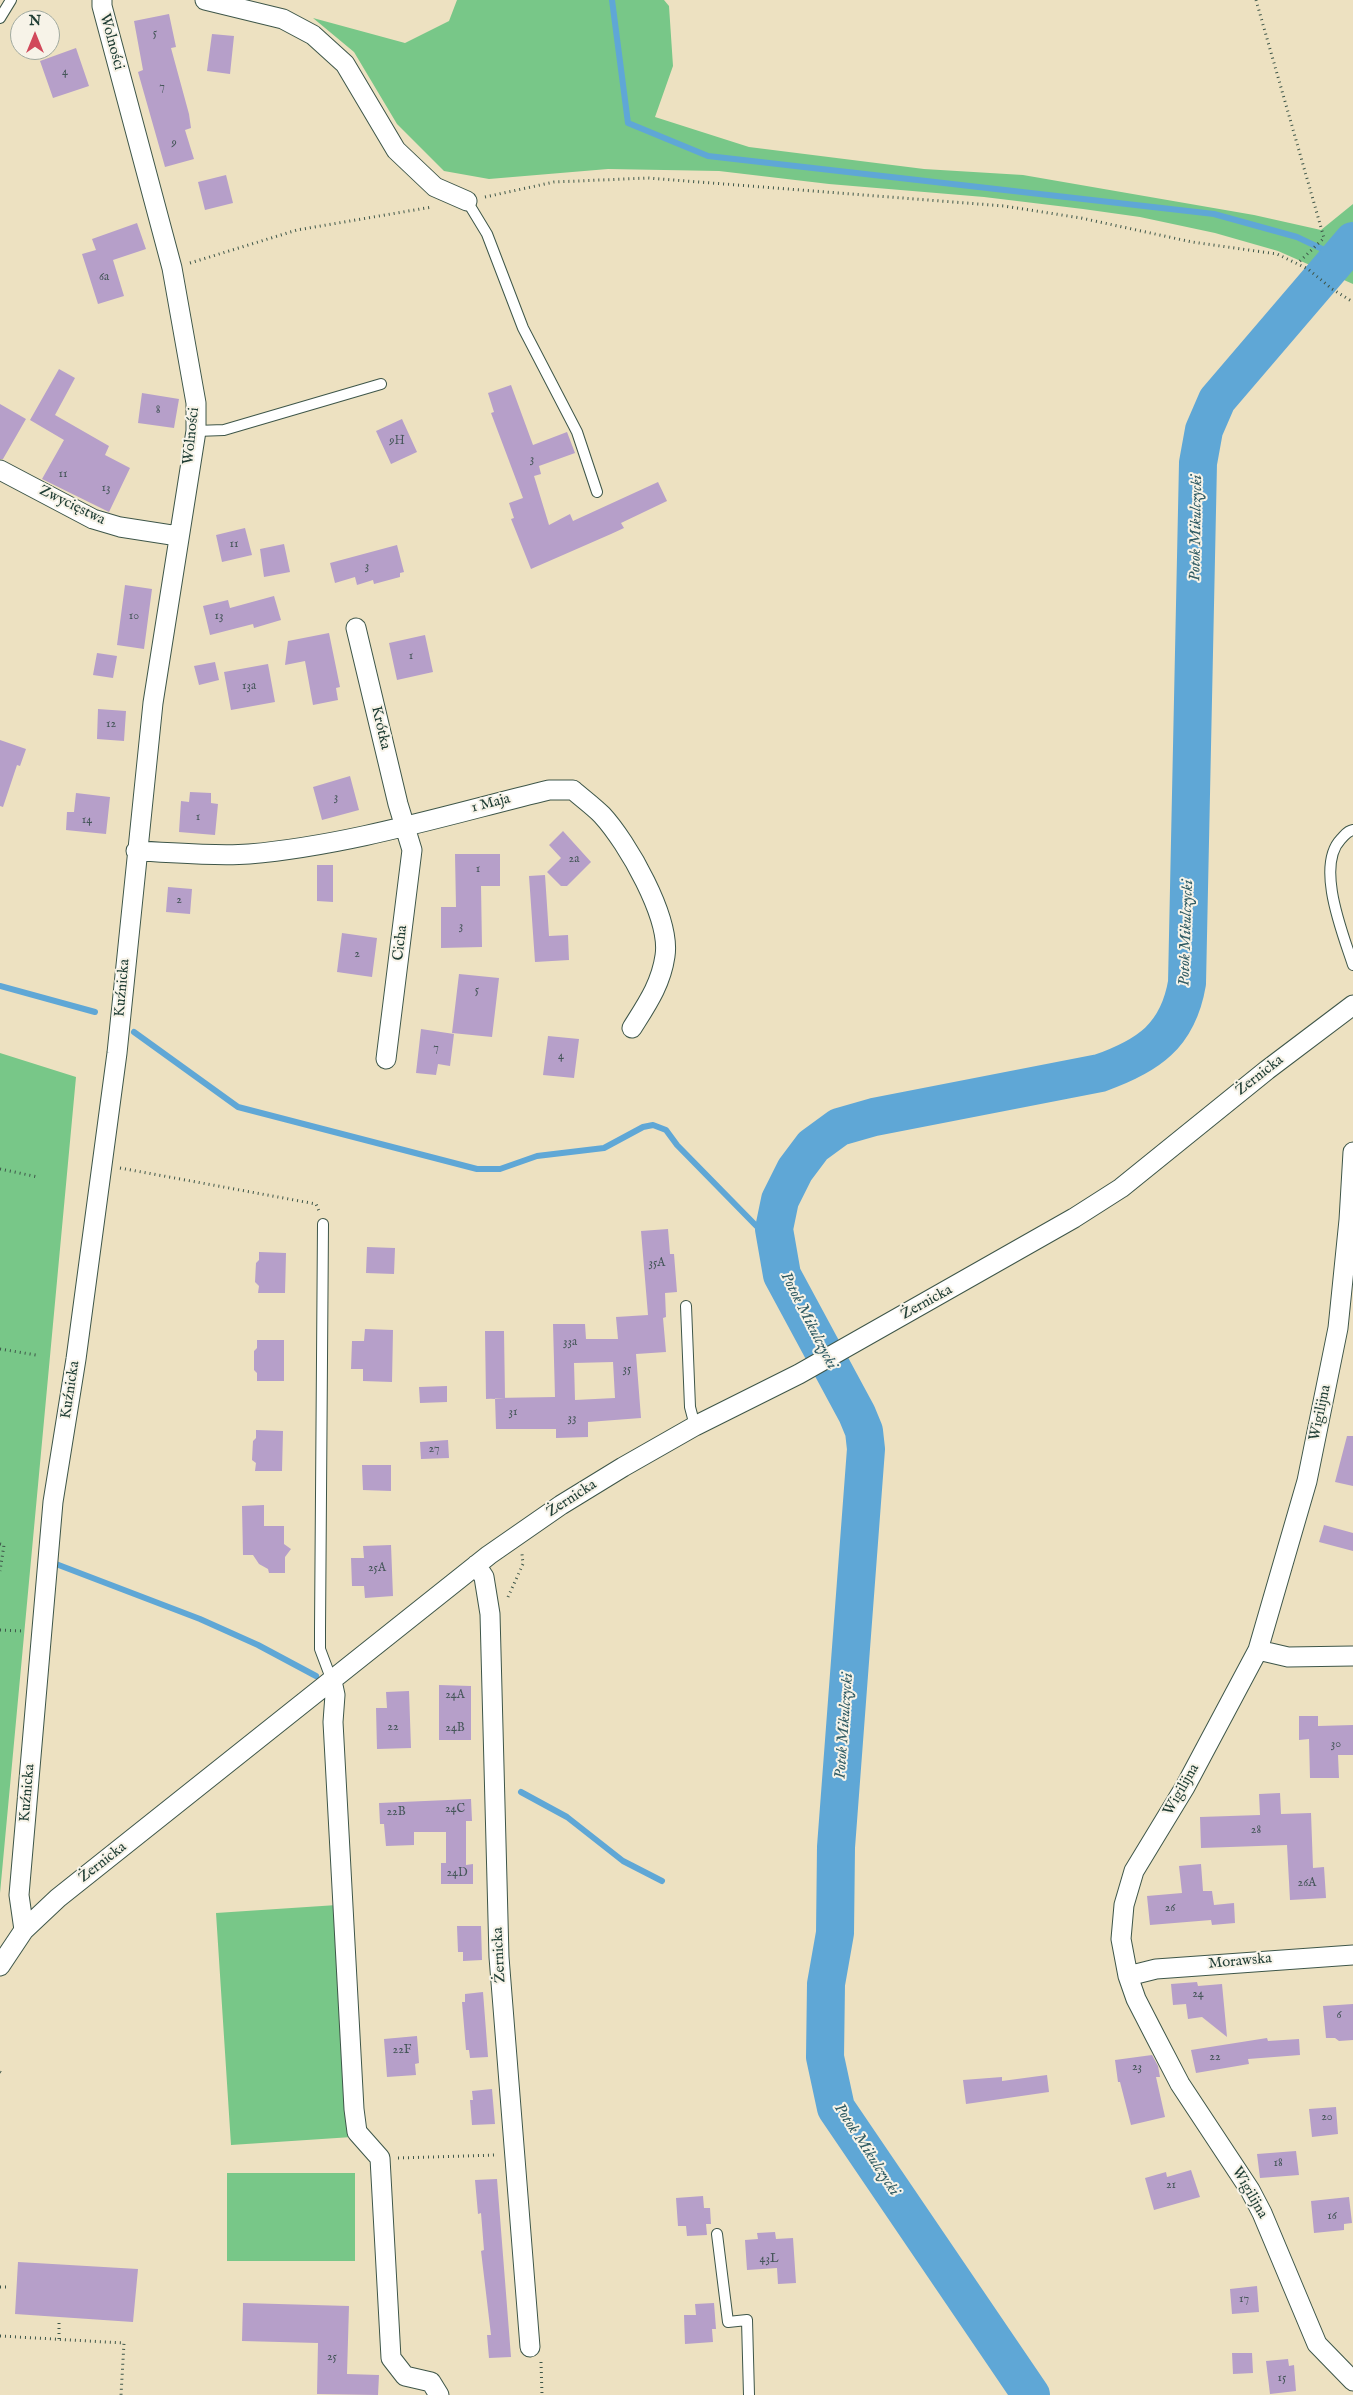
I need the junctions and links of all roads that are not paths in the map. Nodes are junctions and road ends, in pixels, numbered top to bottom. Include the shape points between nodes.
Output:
1 (11, 0) edge
2 (102, 0) edge
3 (204, 0) edge
4 (0, 18) edge
5 (467, 201) joint
6 (380, 384) dead end
7 (196, 431) junction
8 (1, 473) edge
9 (597, 492) dead end
10 (178, 536) junction
11 (356, 628) dead end
12 (405, 827) junction
13 (1353, 830) edge
14 (136, 851) junction
15 (1353, 965) edge
16 (1353, 1004) edge
17 (632, 1028) dead end
18 (386, 1059) dead end
19 (1353, 1152) edge
20 (323, 1224) road end
21 (686, 1306) dead end
22 (695, 1426) junction
23 (476, 1565) junction
24 (1258, 1650) junction
25 (1353, 1656) edge
26 (332, 1681) junction
27 (24, 1930) junction
28 (1353, 1955) edge
29 (0, 1966) edge
30 (1128, 1976) junction
31 (717, 2234) dead end
32 (530, 2347) dead end
33 (1353, 2381) edge
34 (439, 2395) edge
35 (749, 2395) edge

1 - 4 lane
2 - 7 street, Wolności via 172,268 196,403
3 - 5 street via 283,19 314,34 345,64 396,150 435,187
5 - 9 lane via 487,234 523,328 577,432
6 - 7 lane via 224,430
7 - 10 street, Wolności
8 - 10 street, Zwycięstwa via 93,520
10 - 14 street, Wolności via 152,703
11 - 12 street, Krótka
12 - 14 street, 1 Maja via 301,848 248,854
12 - 17 street, 1 Maja via 549,790 573,790 603,816 643,875 660,913 666,954 658,987
12 - 18 street, Cicha via 412,850
13 - 15 lane via 1335,846 1331,870 1333,902
14 - 27 street, Kuźnicka via 117,1053 54,1502 19,1895
16 - 22 street, Żernicka via 1121,1188 986,1270 800,1374
19 - 24 street, Wigilijna via 1338,1328 1307,1481
20 - 26 lane via 320,1649
21 - 22 lane via 690,1407
22 - 23 street, Żernicka via 561,1505
23 - 26 street, Żernicka
23 - 32 street, Żernicka via 484,1577 490,1614 499,1957
24 - 25 street via 1288,1657
24 - 30 street, Wigilijna via 1185,1787 1134,1871 1124,1905 1121,1939
26 - 27 street, Żernicka via 65,1892
26 - 34 street via 357,2132 380,2158 391,2358 405,2376 431,2382
27 - 29 street, Żernicka
28 - 30 street, Morawska via 1156,1969
30 - 33 street, Wigilijna via 1136,1999 1180,2084 1262,2213 1318,2344
31 - 35 lane via 728,2322 747,2320

